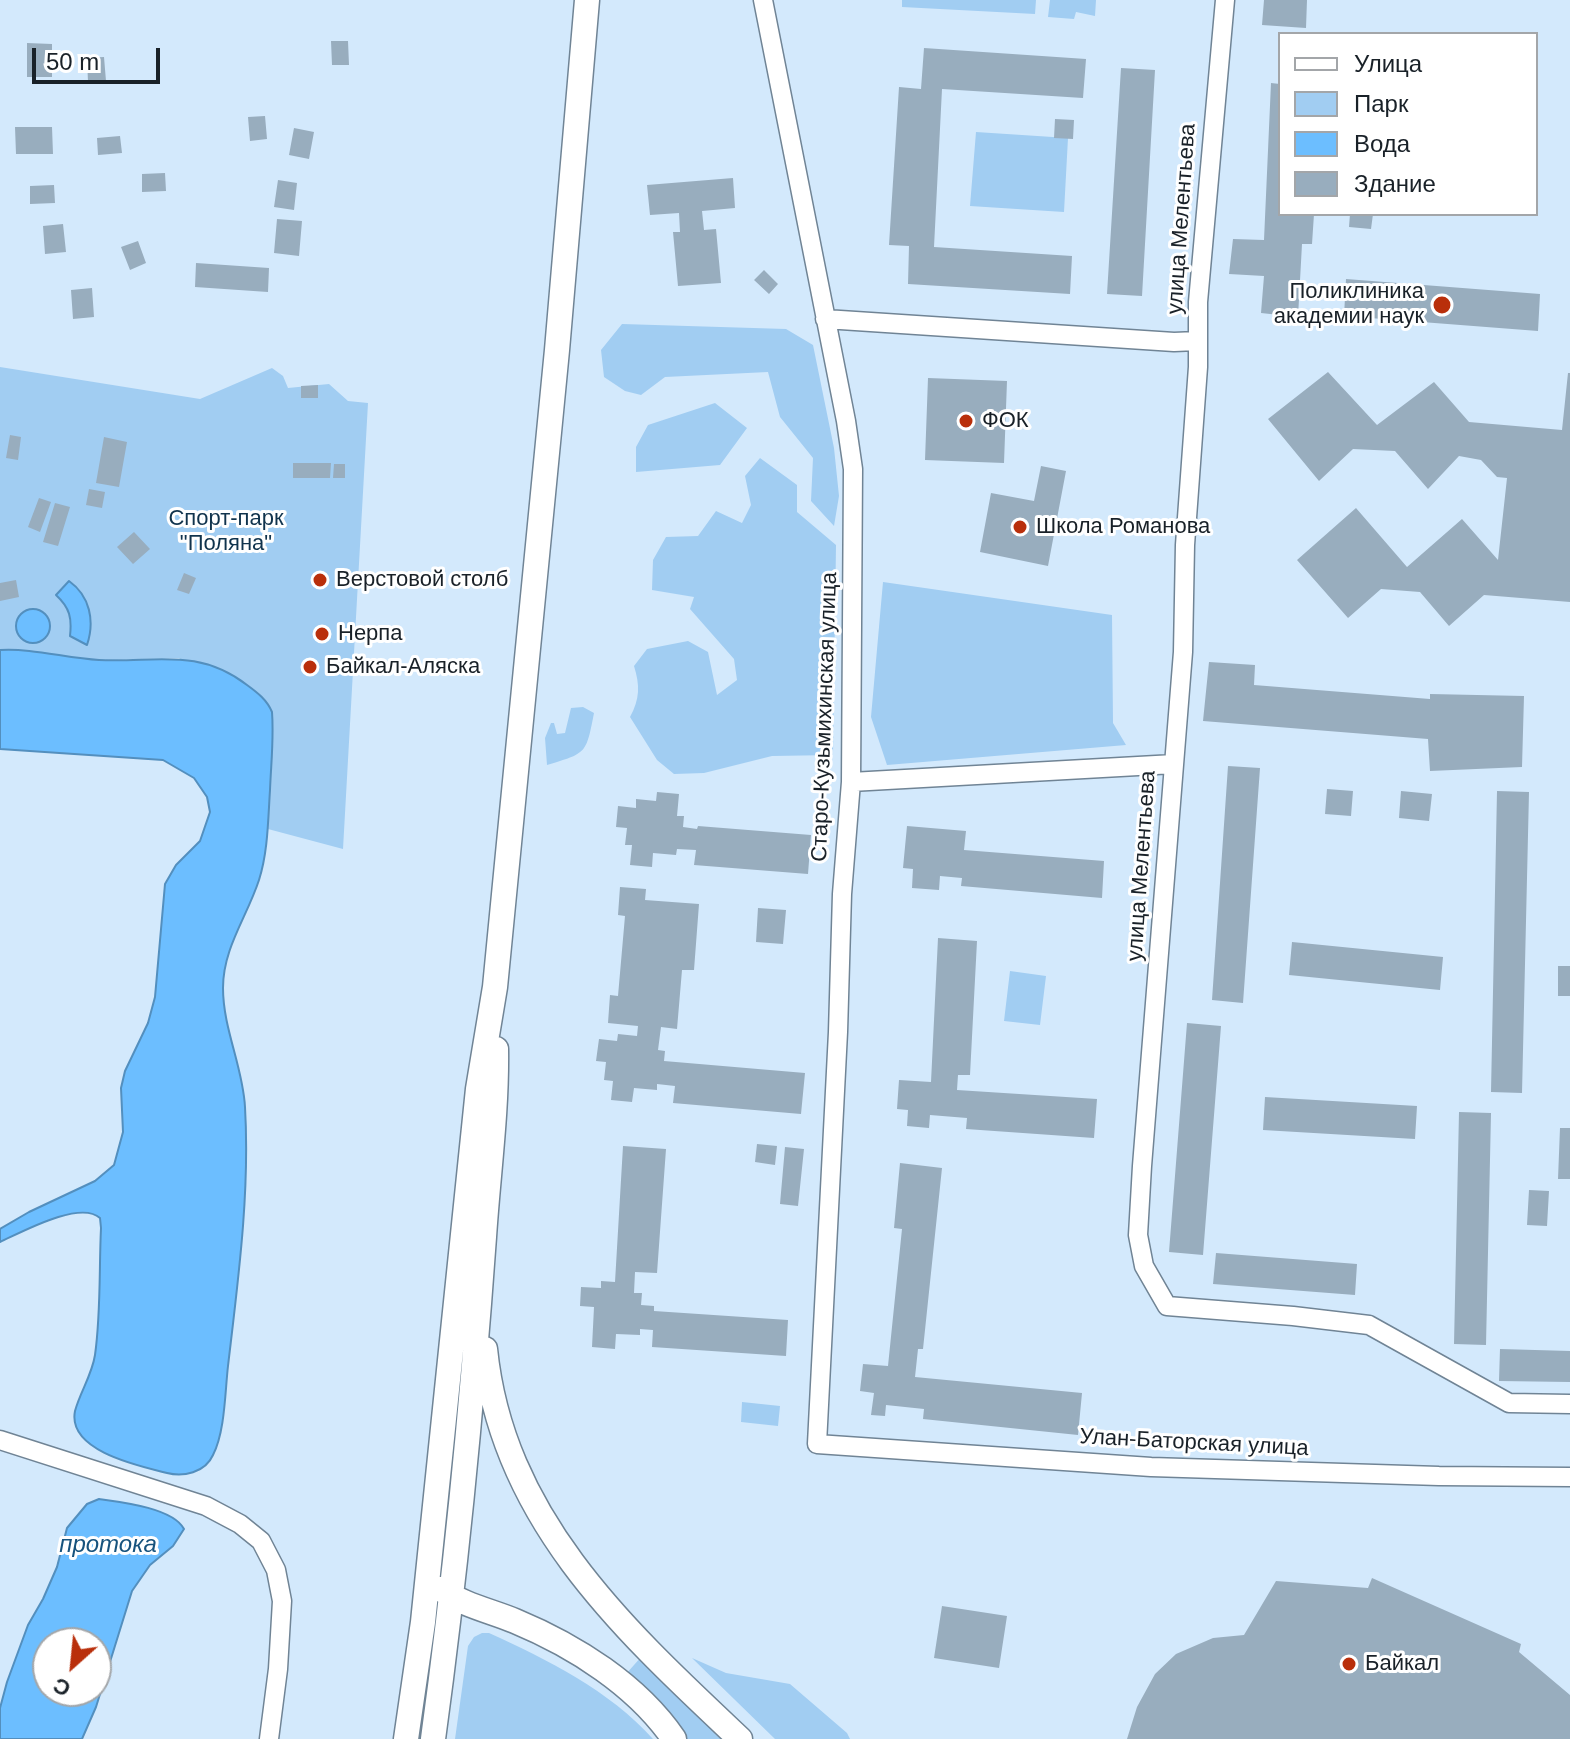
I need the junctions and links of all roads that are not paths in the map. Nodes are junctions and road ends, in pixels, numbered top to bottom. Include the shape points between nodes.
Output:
1 (587, 0) edge
2 (763, 0) edge
3 (1225, 0) edge
4 (825, 319) junction
5 (1197, 341) junction
6 (1174, 764) junction
7 (851, 782) junction
8 (495, 987) junction
9 (480, 1303) junction
10 (1570, 1404) edge
11 (0, 1440) edge
12 (817, 1444) joint
13 (1570, 1477) edge
14 (429, 1571) junction
15 (453, 1597) junction
16 (513, 1620) junction
17 (449, 1626) junction
18 (269, 1739) edge
19 (406, 1739) edge
20 (433, 1739) edge
21 (674, 1739) edge
22 (740, 1739) edge

1 - 8 main road
2 - 4 street, Старо-Кузьмихинская улица
3 - 5 street, улица Мелентьева
4 - 5 street
4 - 7 street, Старо-Кузьмихинская улица via 853,469
5 - 6 street, улица Мелентьева
6 - 7 street
6 - 10 street, улица Мелентьева via 1138,1235 1144,1266 1167,1306 1369,1325 1509,1403
7 - 12 street, Старо-Кузьмихинская улица
8 - 9 main road via 496,1091
8 - 14 main road via 478,1089
9 - 15 main road
9 - 22 main road via 495,1407 512,1457 547,1527 624,1626
11 - 18 street via 206,1506 261,1541 276,1570 282,1601
12 - 13 street, Улан-Баторская улица via 1151,1467
14 - 15 main road via 438,1587
14 - 19 main road
15 - 16 main road
15 - 17 main road
16 - 17 main road via 473,1611 456,1616
16 - 21 main road via 614,1678
17 - 20 main road

